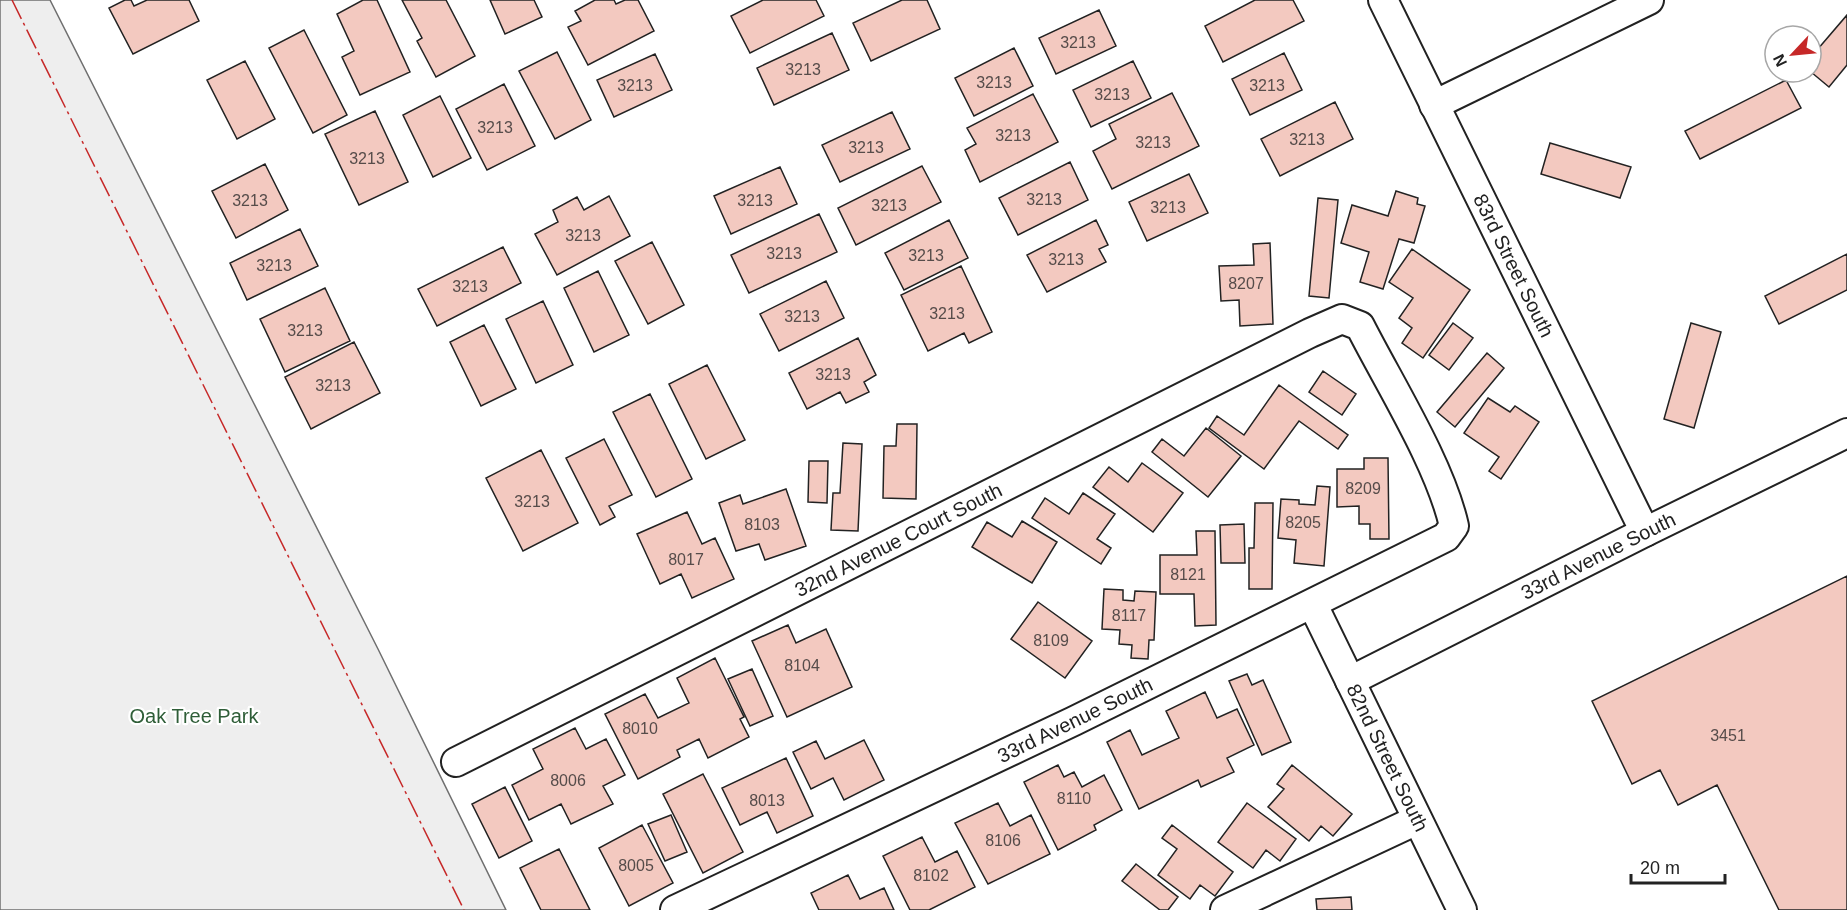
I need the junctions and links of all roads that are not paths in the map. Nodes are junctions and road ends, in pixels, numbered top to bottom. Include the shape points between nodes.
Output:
1 (1383, 0) edge
2 (1649, 0) edge
3 (1434, 105) junction
4 (1342, 319) joint
5 (1847, 433) edge
6 (1645, 532) junction
7 (1313, 605) junction
8 (1350, 681) junction
9 (456, 762) dead end
10 (1417, 820) junction
11 (675, 910) edge
12 (1225, 910) edge
13 (1462, 910) edge

1 - 3 street, 83rd Street South
2 - 3 street
3 - 6 street, 83rd Street South
4 - 7 street, 33rd Avenue South via 1360,326 1422,445 1454,526 1446,537
4 - 9 street, 32nd Avenue Court South via 969,502
5 - 6 street, 33rd Avenue South
6 - 8 street, 33rd Avenue South
7 - 8 street, 82nd Street South
7 - 11 street, 33rd Avenue South
8 - 10 street, 82nd Street South
10 - 12 street
10 - 13 street, 82nd Street South

